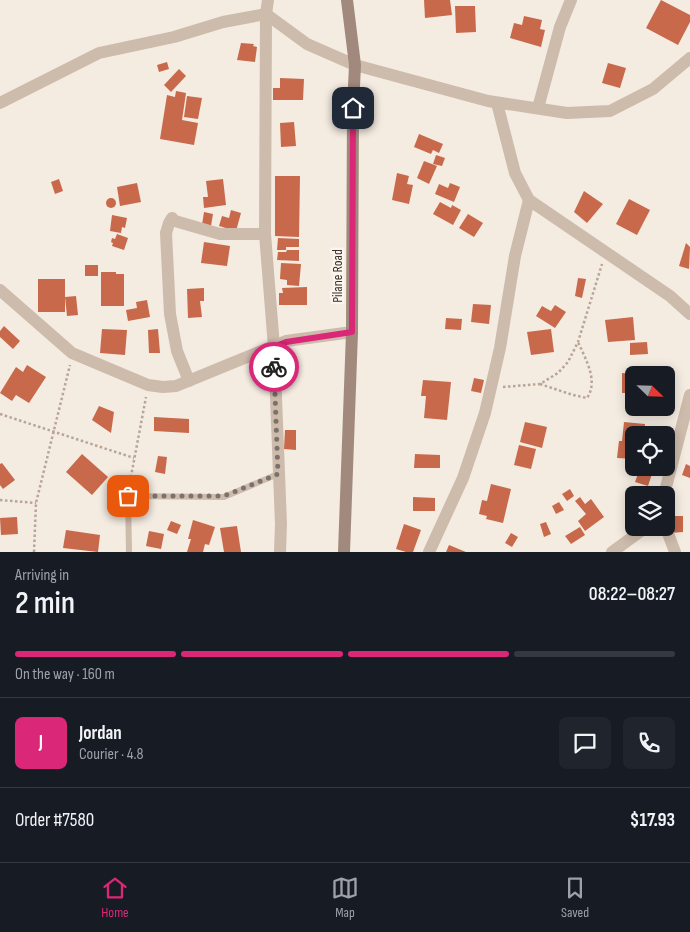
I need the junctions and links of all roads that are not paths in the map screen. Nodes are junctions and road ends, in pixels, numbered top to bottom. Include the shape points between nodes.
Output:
1 (268, 0) edge
2 (346, 0) edge
3 (571, 0) edge
4 (266, 14) junction
5 (690, 58) edge
6 (355, 65) junction
7 (0, 103) edge
8 (497, 103) junction
9 (538, 108) junction
10 (529, 200) junction
11 (265, 234) junction
12 (0, 290) edge
13 (690, 314) edge
14 (352, 332) junction
15 (274, 347) junction
16 (189, 381) junction
17 (690, 395) edge
18 (278, 474) junction
19 (666, 486) edge
20 (635, 536) edge
21 (669, 536) edge
22 (129, 552) edge
23 (280, 552) edge
24 (344, 552) edge
25 (429, 552) edge
26 (612, 552) edge
27 (675, 552) edge

1 - 4 street
2 - 6 main road, Pilane Road
3 - 9 street via 560,27
4 - 6 street via 307,44
4 - 7 street via 99,53
4 - 11 street
5 - 9 street via 653,89 610,111 567,114
6 - 8 street
6 - 14 main road, Pilane Road
8 - 9 street
8 - 10 street via 515,173
10 - 13 street via 670,296
10 - 25 street via 485,413 463,478
11 - 15 street
11 - 16 street via 220,234 172,218 168,223 170,314 177,352
12 - 16 street via 72,353 148,385 163,388
14 - 15 street via 286,342
14 - 24 main road, Pilane Road
15 - 16 street
15 - 18 street
17 - 19 street
18 - 22 lane via 224,496 128,496
18 - 23 street
20 - 26 street
21 - 27 street

